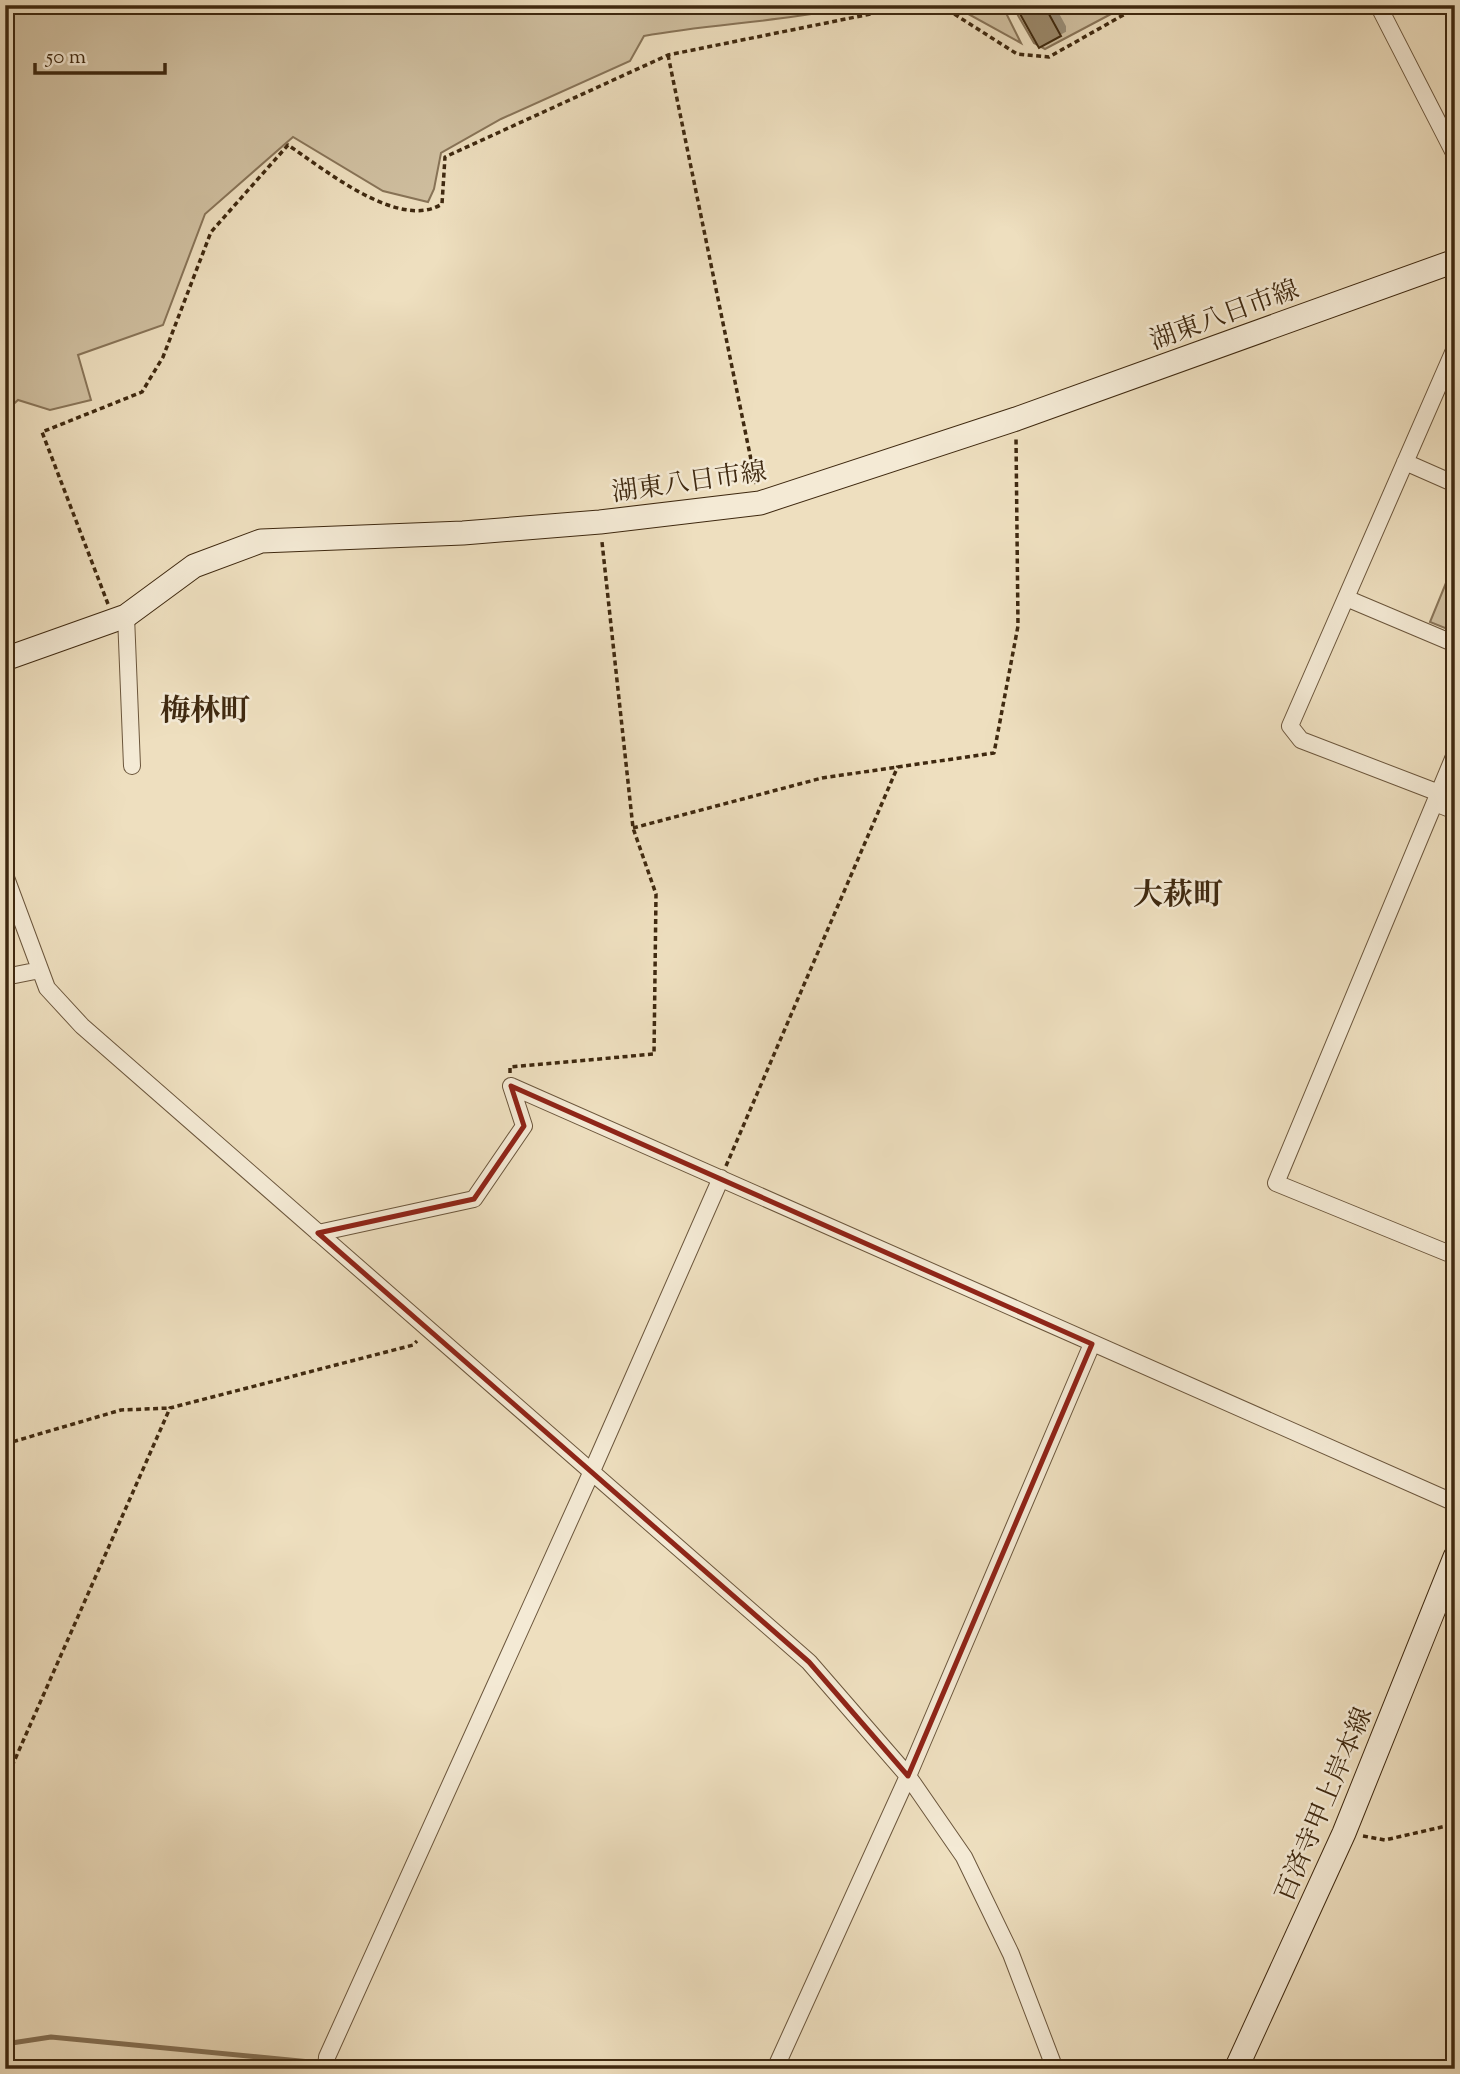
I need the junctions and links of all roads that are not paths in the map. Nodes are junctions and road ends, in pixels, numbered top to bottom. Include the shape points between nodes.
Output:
1 (1378, 5) edge
2 (1455, 155) edge
3 (1455, 261) edge
4 (1455, 348) edge
5 (1405, 462) junction
6 (1455, 484) edge
7 (1346, 598) junction
8 (120, 619) junction
9 (1455, 644) edge
10 (5, 659) edge
11 (1455, 754) edge
12 (132, 766) dead end
13 (1437, 798) junction
14 (1455, 811) edge
15 (5, 875) edge
16 (40, 970) junction
17 (5, 977) edge
18 (721, 1178) junction
19 (318, 1233) junction
20 (1455, 1256) edge
21 (1092, 1344) junction
22 (592, 1471) junction
23 (1455, 1503) edge
24 (1455, 1557) edge
25 (908, 1776) junction
26 (326, 2069) edge
27 (775, 2069) edge
28 (1055, 2069) edge
29 (1236, 2069) edge

1 - 2 street
3 - 8 main road, 湖東八日市線 via 1016,419 760,503 463,533 261,541 194,566
4 - 5 street
5 - 6 street
5 - 7 street
7 - 9 street
7 - 13 street via 1290,726 1301,740
8 - 10 main road, 湖東八日市線
8 - 12 street
11 - 13 street
13 - 14 street
13 - 20 street via 1276,1183
15 - 16 street
16 - 17 street
16 - 19 street via 47,988 82,1026
18 - 19 street via 511,1086 524,1126 474,1199
18 - 21 street
18 - 22 street
19 - 22 street
21 - 23 street
21 - 25 street
22 - 25 street via 809,1662
22 - 26 street via 327,2057
24 - 29 main road, 百済寺甲上岸本線 via 1344,1833
25 - 27 street
25 - 28 street via 964,1857 1011,1954

